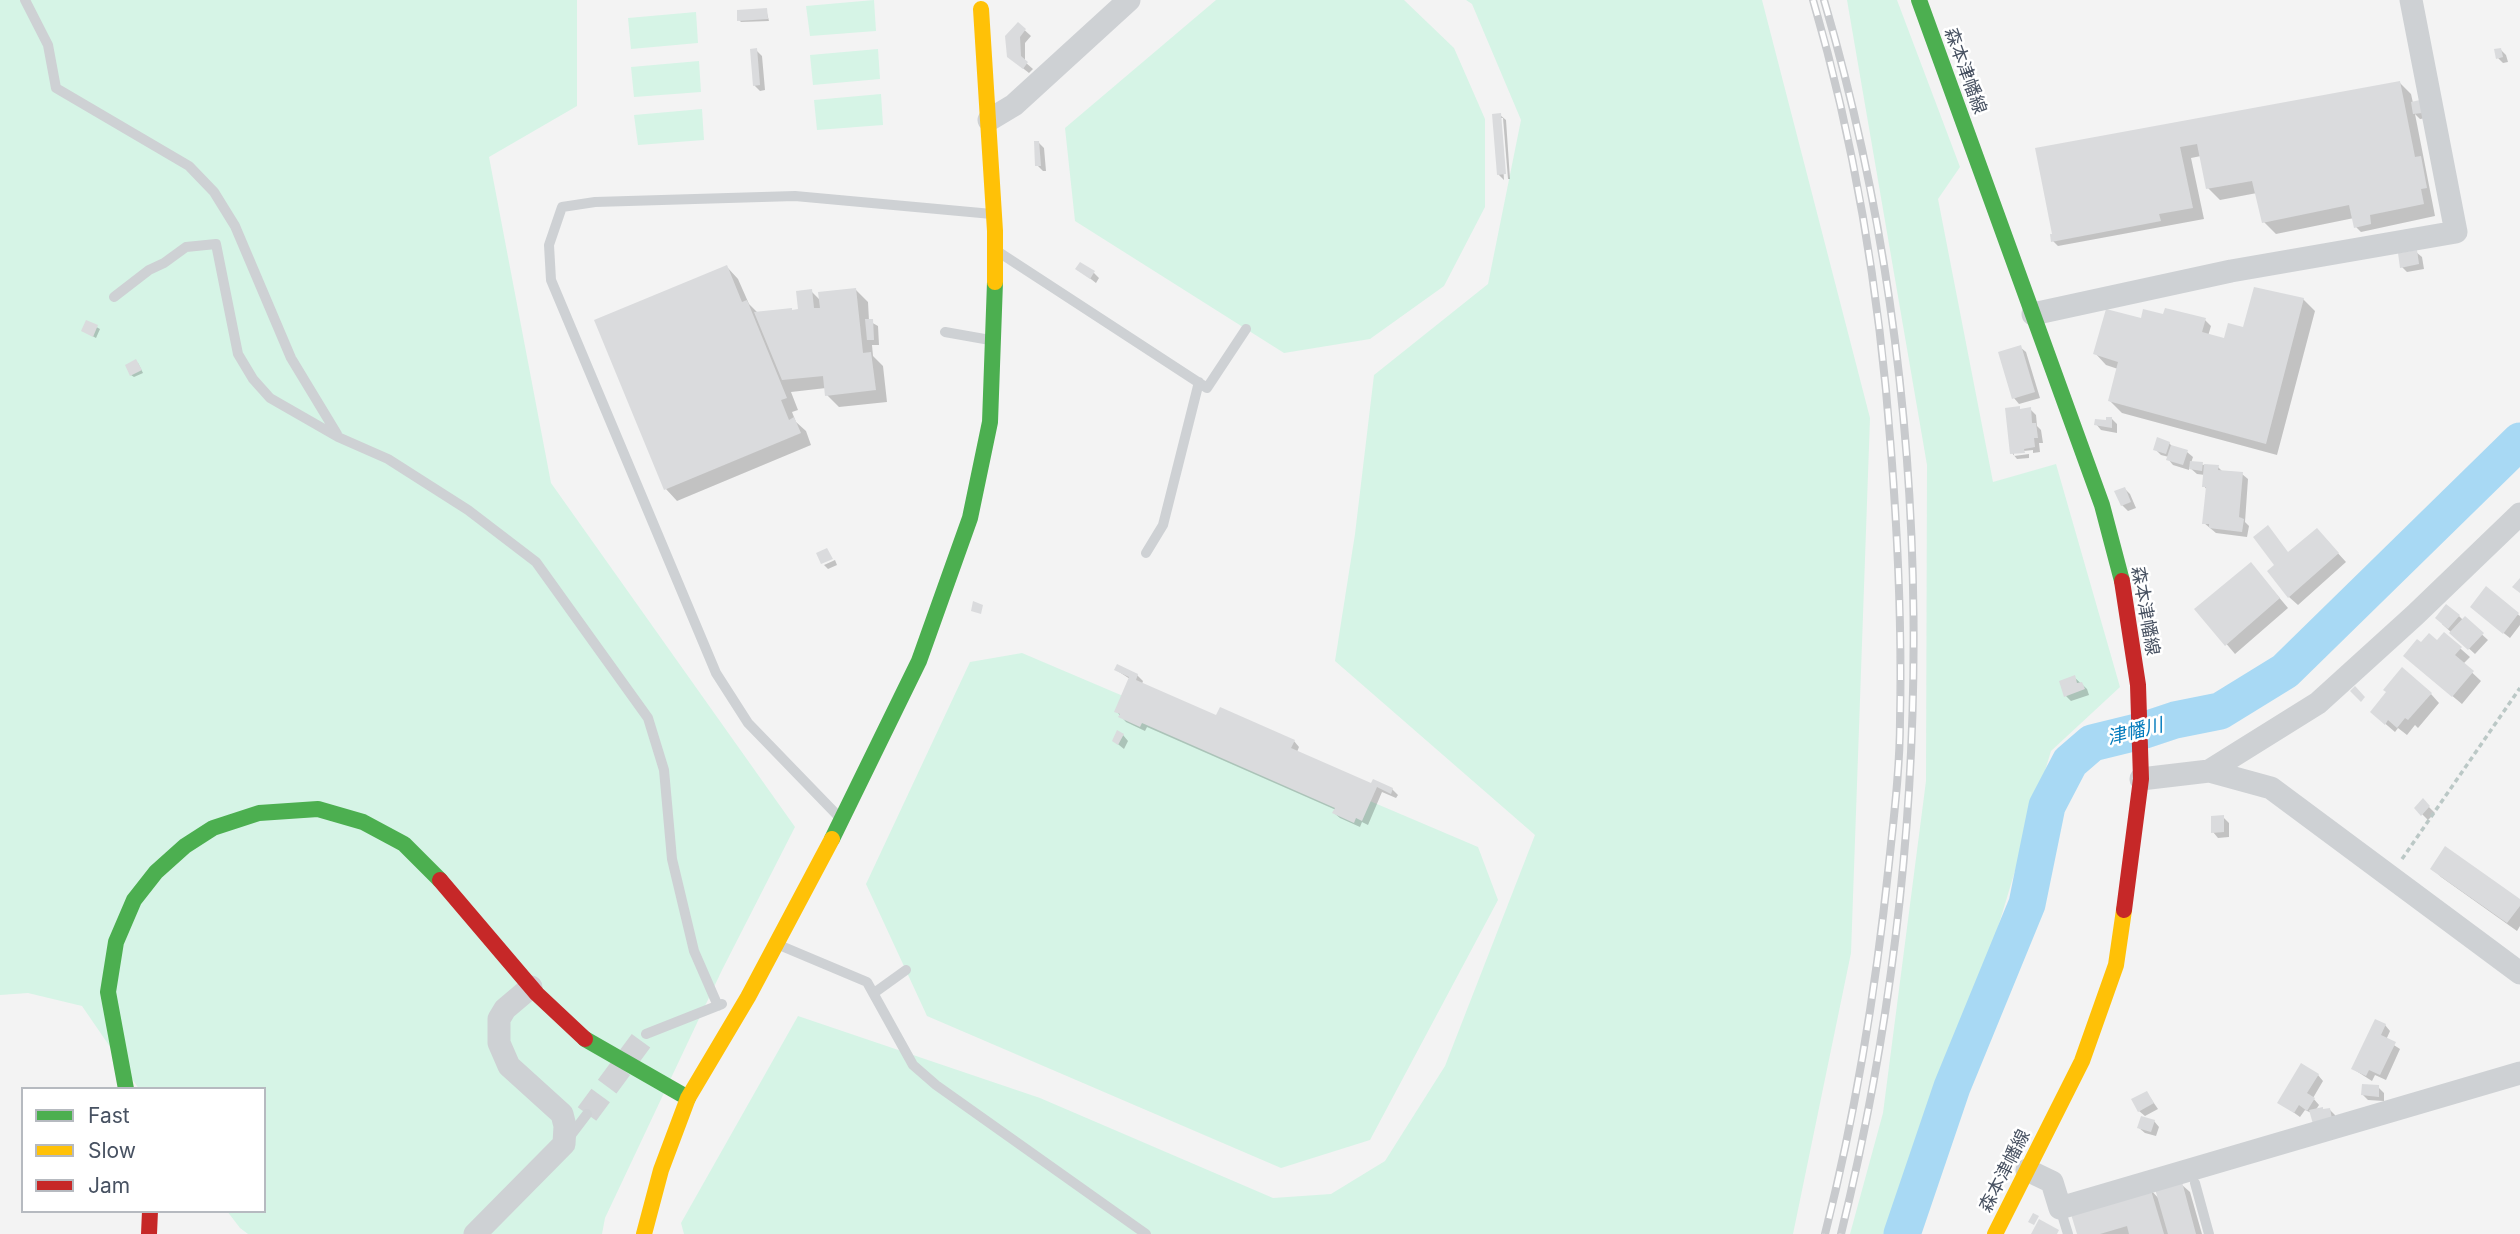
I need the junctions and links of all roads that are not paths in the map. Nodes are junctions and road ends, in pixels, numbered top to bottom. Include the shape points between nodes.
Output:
1 (25, 0) edge
2 (1129, 0) edge
3 (1919, 0) edge
4 (2411, 0) edge
5 (981, 9) dead end
6 (989, 120) junction
7 (993, 214) junction
8 (995, 249) junction
9 (114, 297) dead end
10 (2033, 314) junction
11 (1245, 329) dead end
12 (945, 332) dead end
13 (994, 341) junction
14 (1199, 382) junction
15 (338, 437) junction
16 (2520, 514) edge
17 (1146, 553) dead end
18 (2209, 771) junction
19 (2141, 779) junction
20 (842, 820) junction
21 (777, 944) junction
22 (906, 970) dead end
23 (2520, 973) edge
24 (531, 987) junction
25 (874, 993) junction
26 (748, 997) junction
27 (718, 1006) junction
28 (646, 1034) tunnel mouth
29 (2520, 1073) edge
30 (126, 1087) edge
31 (688, 1098) junction
32 (587, 1114) tunnel mouth
33 (564, 1144) junction
34 (2027, 1170) junction
35 (2194, 1183) dead end
36 (2060, 1208) junction
37 (150, 1213) edge
38 (149, 1234) edge
39 (475, 1234) edge
40 (644, 1234) edge
41 (1146, 1234) edge
42 (1995, 1234) edge
43 (2068, 1234) edge
44 (2209, 1234) edge

1 - 15 lane via 48,45 56,88 189,166 214,192 235,226 291,358
2 - 6 street via 1014,104
3 - 10 street, 森本津幡線
4 - 10 street via 2456,232 2231,271
5 - 6 street
6 - 7 street
7 - 8 street
7 - 20 lane via 795,196 595,202 562,207 549,245 551,280 716,673 748,723
8 - 13 street
8 - 14 lane
9 - 15 lane via 186,247 216,244 238,354 253,379 270,398
10 - 19 street, 森本津幡線 via 2102,505 2125,593 2138,685
11 - 14 lane via 1207,388
12 - 13 lane
13 - 20 street via 990,422 970,518 919,661
14 - 17 lane via 1163,525
15 - 27 lane via 388,459 468,510 536,562 648,718 664,770 672,859 694,951
16 - 18 street via 2318,703
18 - 19 street
18 - 23 street via 2271,788
19 - 34 street, 森本津幡線 via 2116,965 2082,1061
20 - 21 street
21 - 25 lane via 867,982
21 - 26 street
22 - 25 lane
24 - 30 street via 404,844 363,822 318,809 259,813 213,828 185,846 134,900 116,942 108,992
24 - 31 street via 586,1040
24 - 33 street via 499,1019 499,1043 509,1066 562,1114
25 - 41 lane via 913,1065
26 - 27 lane
26 - 31 street
27 - 28 lane
29 - 36 street
31 - 40 street via 661,1170
32 - 33 lane
33 - 39 street
34 - 36 street via 2052,1182
34 - 42 street, 森本津幡線
35 - 44 lane
36 - 43 lane
37 - 38 street

